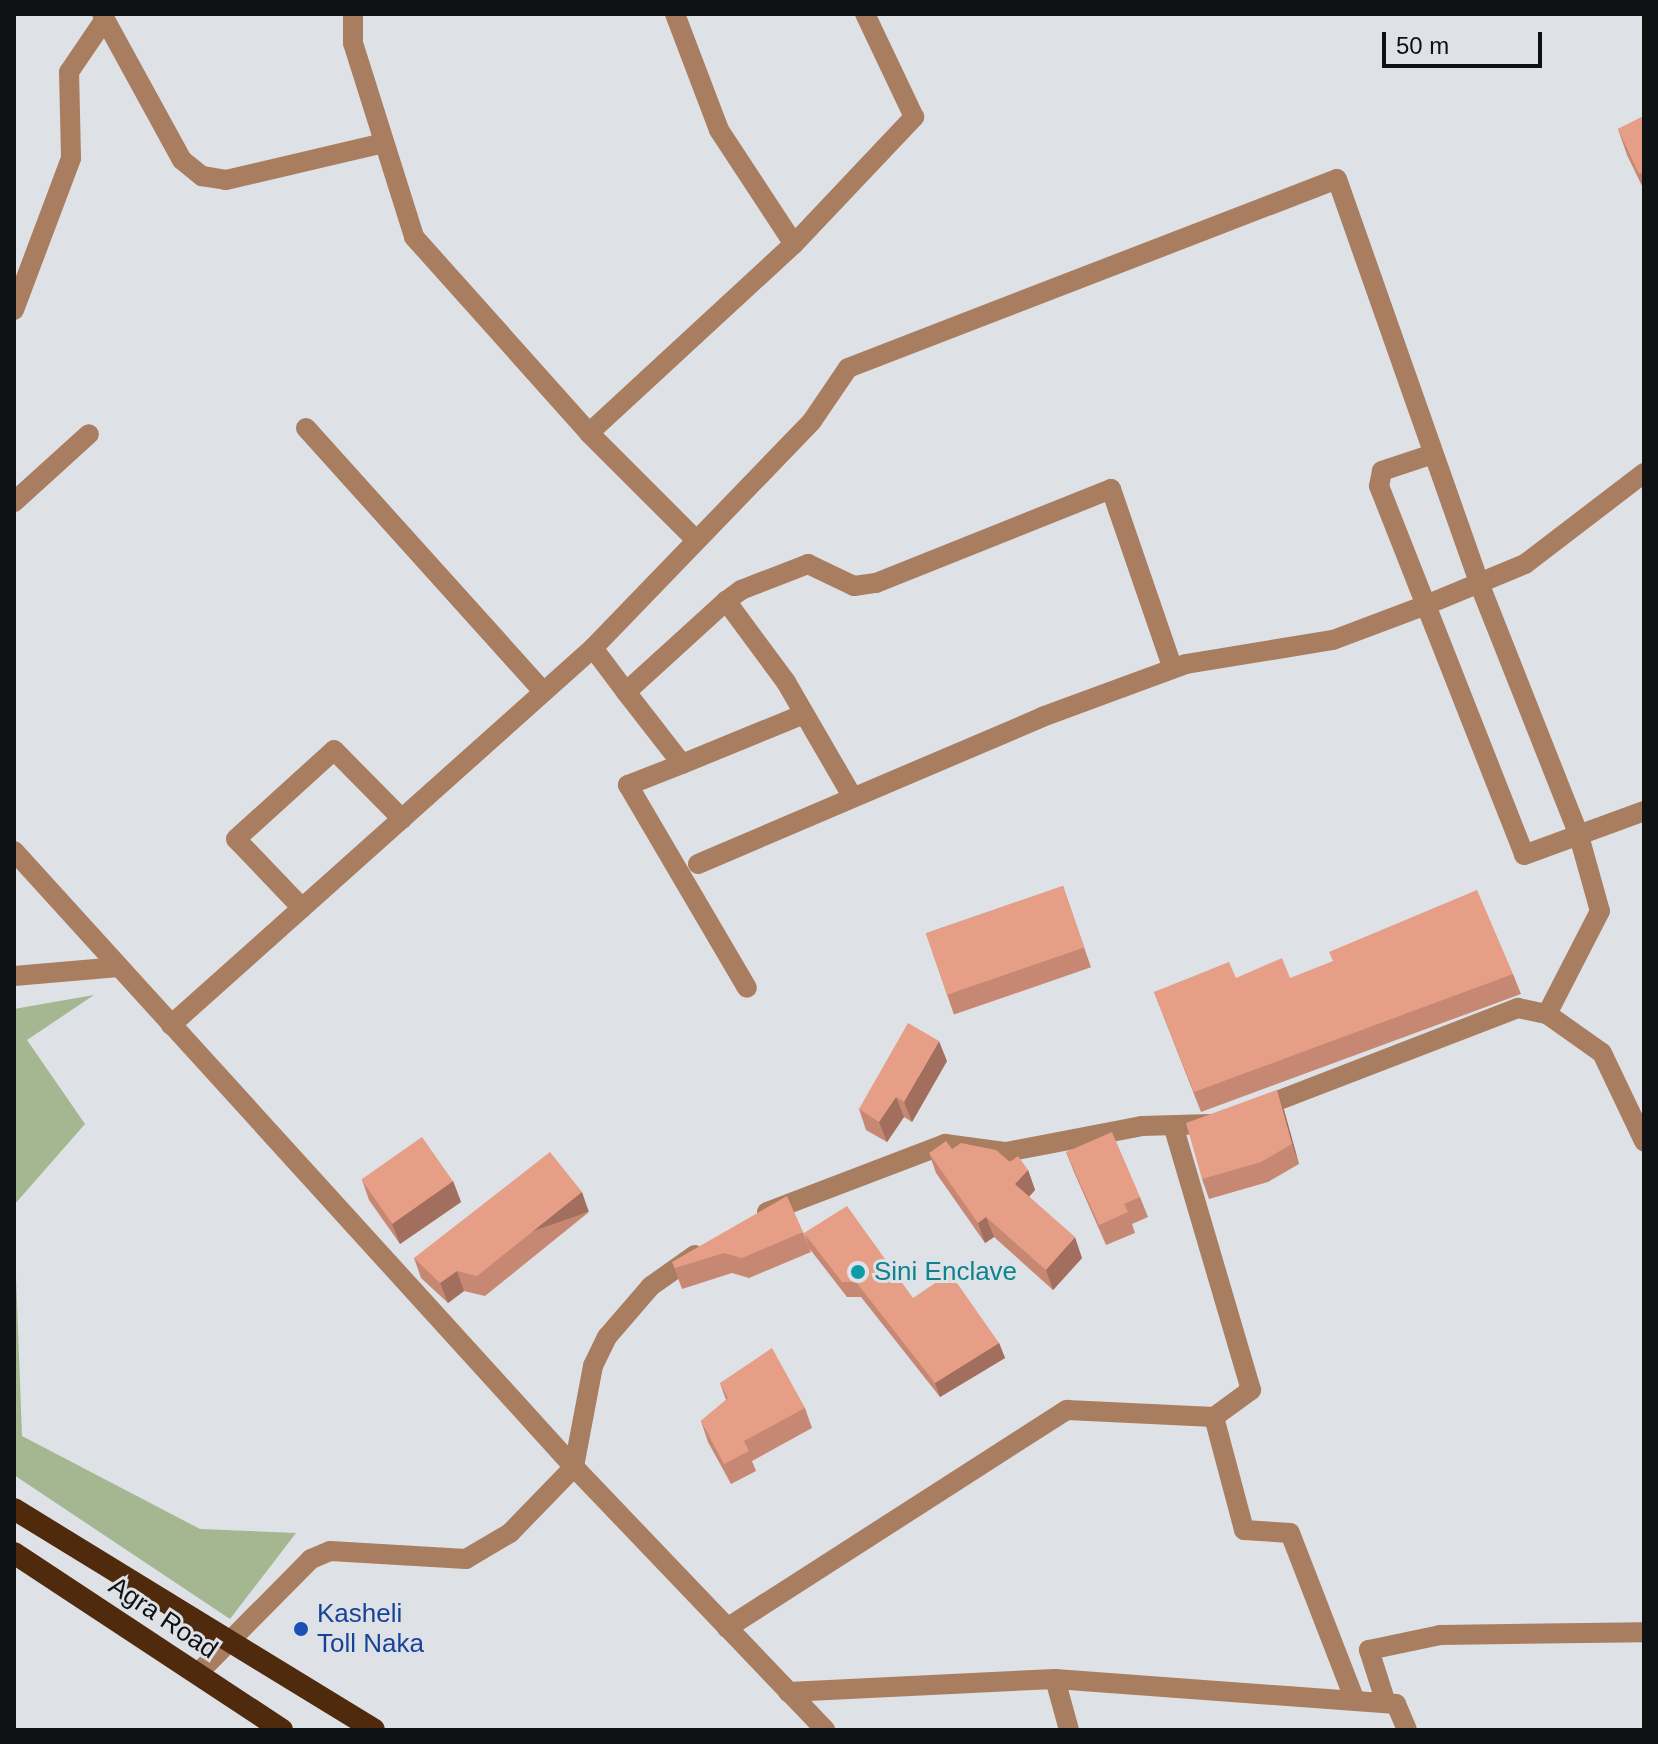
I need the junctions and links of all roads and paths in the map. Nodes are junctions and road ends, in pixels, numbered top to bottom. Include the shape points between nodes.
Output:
1 (353, 14) edge
2 (675, 14) edge
3 (865, 14) edge
4 (103, 16) edge
5 (384, 143) junction
6 (794, 244) junction
7 (14, 310) edge
8 (306, 428) dead end
9 (589, 433) junction
10 (89, 434) dead end
11 (1433, 454) junction
12 (1644, 473) edge
13 (14, 502) edge
14 (693, 537) junction
15 (1479, 583) junction
16 (726, 601) junction
17 (1426, 605) junction
18 (593, 648) junction
19 (1173, 669) junction
20 (544, 692) junction
21 (626, 692) junction
22 (804, 714) junction
23 (682, 764) junction
24 (852, 796) junction
25 (1644, 811) edge
26 (402, 819) junction
27 (1579, 836) junction
28 (14, 851) edge
29 (698, 864) dead end
30 (302, 908) junction
31 (119, 967) junction
32 (14, 976) edge
33 (747, 988) dead end
34 (1547, 1014) junction
35 (171, 1025) junction
36 (1173, 1125) junction
37 (1644, 1141) edge
38 (743, 1223) edge
39 (716, 1241) edge
40 (1214, 1417) junction
41 (574, 1467) junction
42 (14, 1509) edge
43 (14, 1553) edge
44 (727, 1628) junction
45 (1644, 1632) edge
46 (225, 1641) junction
47 (197, 1674) junction
48 (1055, 1679) junction
49 (788, 1692) junction
50 (1355, 1701) junction
51 (1386, 1703) junction
52 (282, 1730) edge
53 (374, 1730) edge
54 (825, 1730) edge
55 (1069, 1730) edge
56 (1407, 1730) edge

1 - 5 street via 353,43
2 - 6 street via 719,130
3 - 6 street via 916,108 914,117
4 - 5 street via 182,160 202,176 226,180
4 - 7 street via 69,72 71,158
5 - 9 street via 414,237
6 - 9 street
8 - 20 street
9 - 14 street
10 - 13 street
11 - 14 street via 1337,179 848,368 812,421
11 - 15 street
11 - 17 street via 1382,471 1379,486
12 - 15 street via 1525,564
14 - 18 street
15 - 17 street
15 - 27 street
16 - 19 street via 808,564 854,586 876,583 1111,489
16 - 21 street
16 - 22 street
17 - 19 street via 1333,640 1229,653
17 - 27 street via 1524,855
18 - 20 street
18 - 21 street
19 - 24 street
20 - 26 street
21 - 23 street
22 - 23 street
22 - 24 street
23 - 33 street via 628,785
24 - 29 street
25 - 27 street
26 - 30 street
26 - 30 street via 334,750 236,839
27 - 34 street via 1600,911
28 - 31 street
30 - 35 street
31 - 32 street
31 - 35 street
34 - 36 street via 1518,1008 1284,1100 1208,1125
34 - 37 street via 1602,1053
35 - 41 street
36 - 38 street via 1048,1149 945,1144 871,1166
36 - 40 street via 1251,1390
39 - 41 street via 651,1286 607,1337 593,1366
40 - 44 street via 1067,1410
40 - 50 street via 1244,1530 1290,1533
41 - 44 street
41 - 46 street via 510,1533 466,1559 330,1551 311,1559
42 - 46 highway
43 - 47 highway, Agra Road
44 - 49 street
45 - 51 street via 1440,1635 1369,1650
46 - 47 street
46 - 53 highway
47 - 52 highway, Agra Road
48 - 49 street
48 - 50 street
48 - 55 street
49 - 54 street
50 - 51 street
51 - 56 street via 1396,1704

